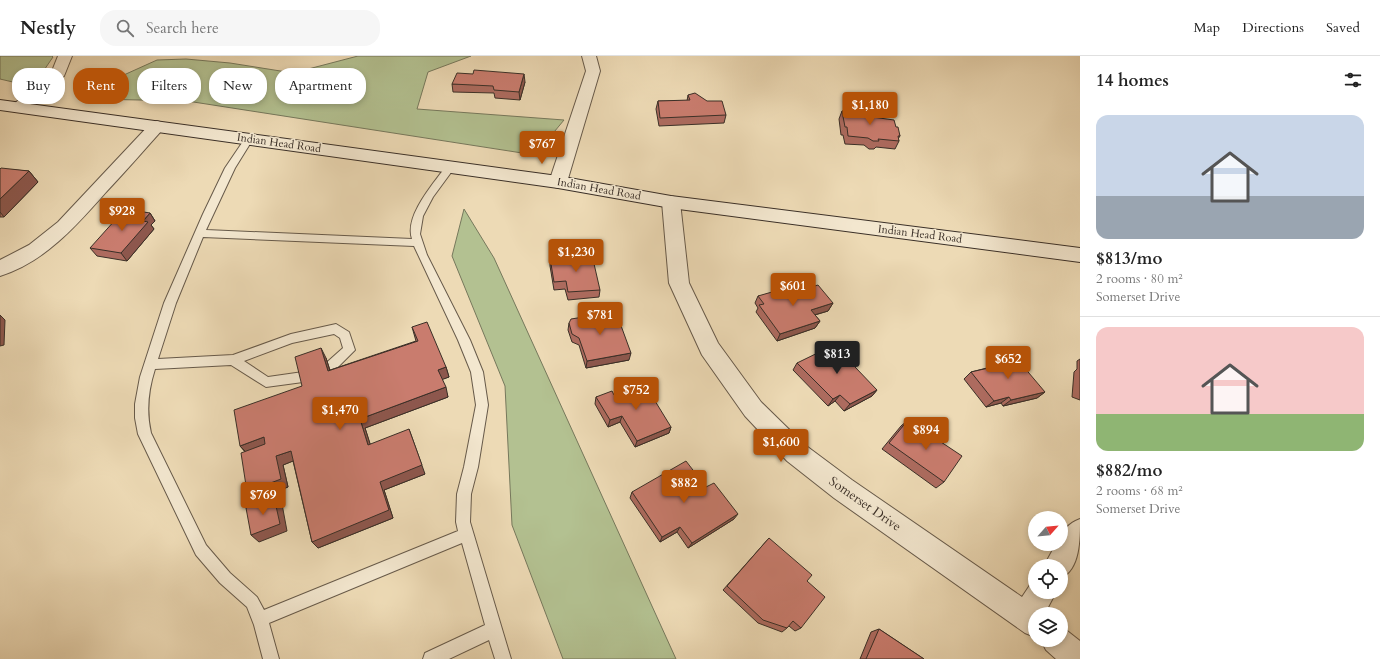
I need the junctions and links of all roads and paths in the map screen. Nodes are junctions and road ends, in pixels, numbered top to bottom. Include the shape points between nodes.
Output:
1 (65, 56) edge
2 (589, 56) edge
3 (0, 105) edge
4 (19, 107) junction
5 (157, 126) junction
6 (249, 139) junction
7 (450, 167) junction
8 (558, 182) junction
9 (671, 202) junction
10 (200, 233) junction
11 (418, 243) junction
12 (1080, 255) edge
13 (0, 269) edge
14 (233, 360) junction
15 (150, 364) junction
16 (329, 368) edge
17 (303, 377) edge
18 (1080, 532) edge
19 (466, 535) junction
20 (1063, 559) edge
21 (1028, 617) edge
22 (260, 619) junction
23 (494, 629) junction
24 (1064, 647) edge
25 (271, 659) edge
26 (431, 659) edge
27 (503, 659) edge
28 (1079, 659) edge

1 - 4 main road via 59,73
2 - 8 main road via 593,71
3 - 4 main road, Indian Head Road
4 - 5 main road, Indian Head Road
5 - 6 main road, Indian Head Road
5 - 13 main road via 65,227 36,250
6 - 7 main road, Indian Head Road
6 - 10 lane via 230,168
7 - 8 main road, Indian Head Road
7 - 11 lane via 418,216 415,234
8 - 9 main road, Indian Head Road
9 - 12 main road, Indian Head Road
9 - 21 main road, Somerset Drive via 680,283 710,349 753,409 796,453 843,489
10 - 11 lane
10 - 15 lane via 170,304
11 - 19 lane via 477,372 482,405 464,494 463,522
14 - 15 lane
14 - 16 lane via 291,339 336,329 345,335 349,350
14 - 17 lane via 266,382
15 - 22 lane via 141,404 145,434 201,550 225,578 252,602
18 - 20 main road
19 - 22 lane
19 - 23 lane
22 - 25 lane
23 - 26 lane
23 - 27 lane
24 - 28 main road

